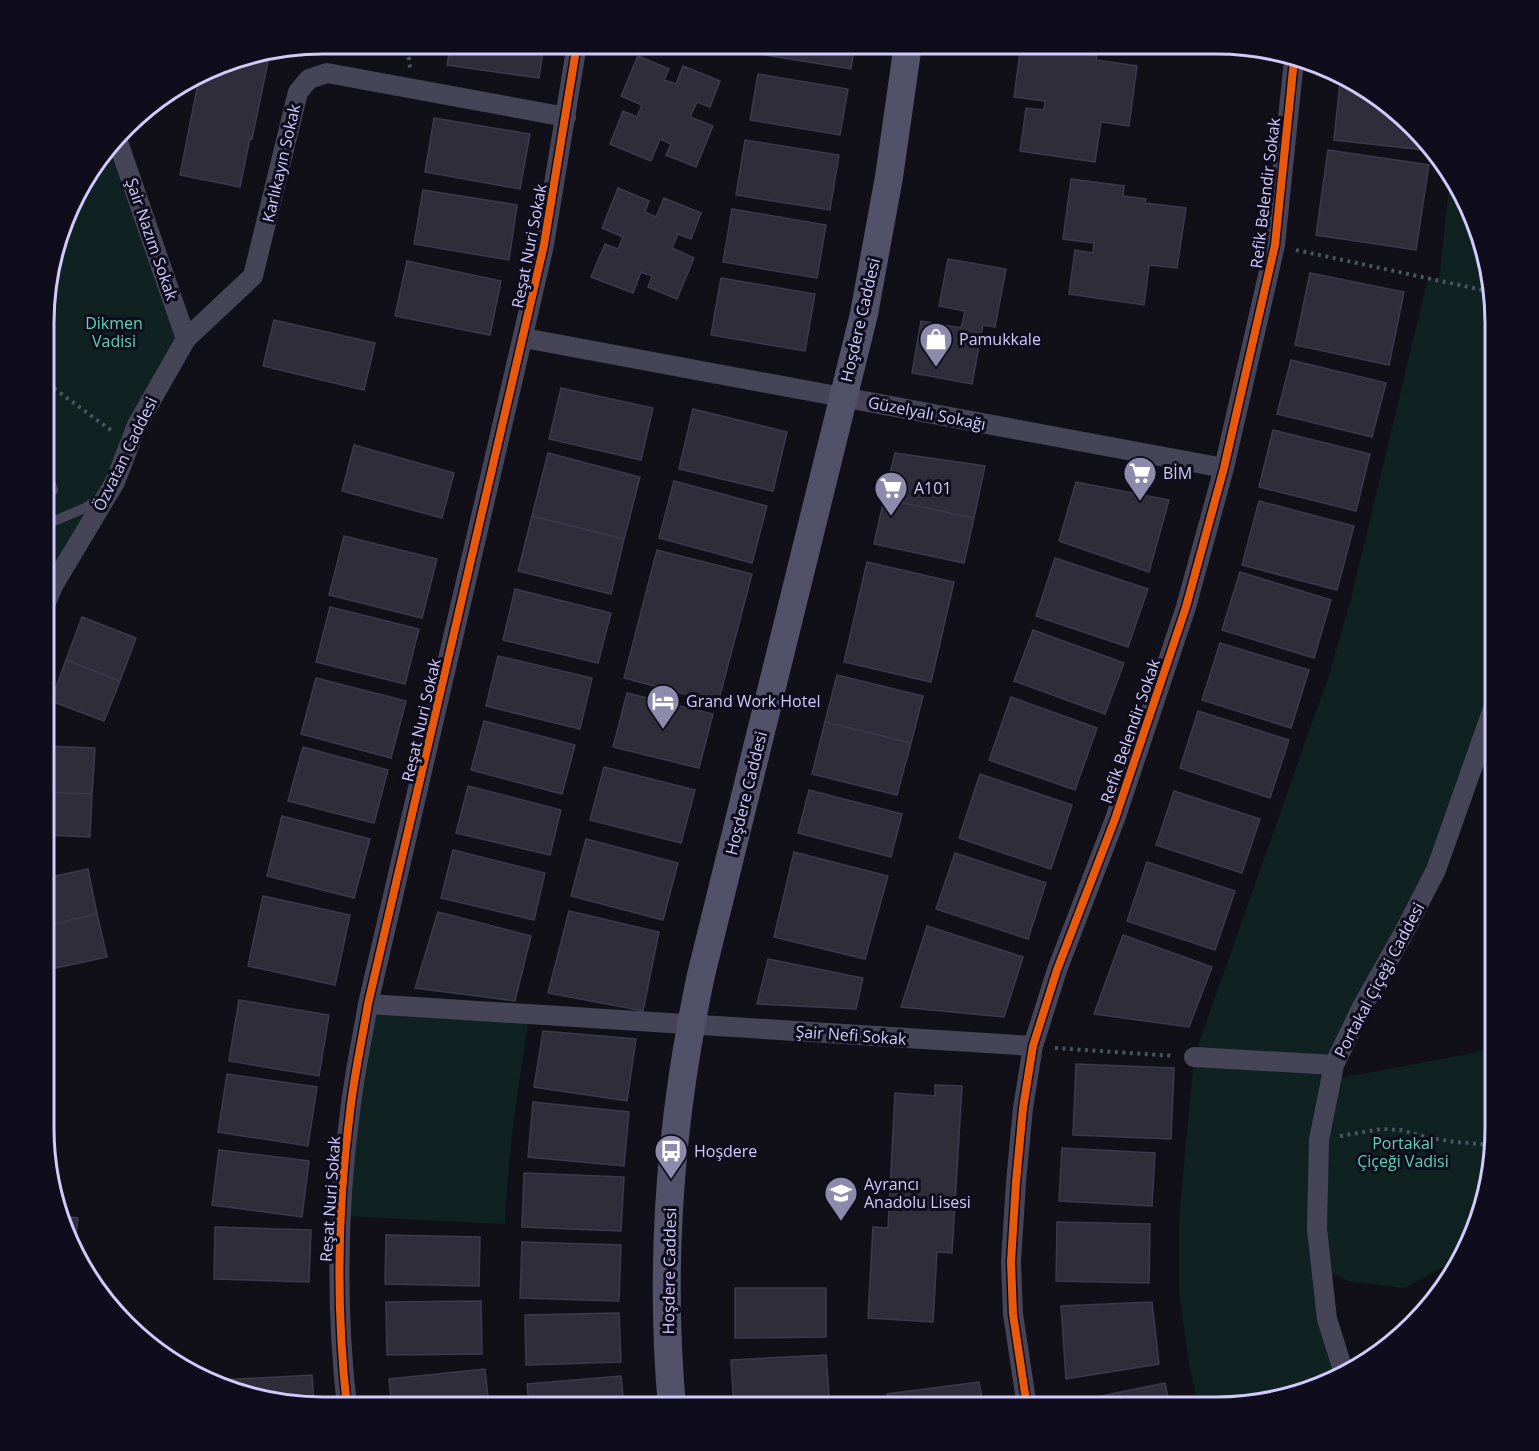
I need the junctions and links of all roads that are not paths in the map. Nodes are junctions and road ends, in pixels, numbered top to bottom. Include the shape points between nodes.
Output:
1 (575, 54) edge
2 (906, 54) edge
3 (1293, 65) edge
4 (566, 117) junction
5 (120, 147) edge
6 (524, 338) junction
7 (186, 339) junction
8 (843, 397) junction
9 (1224, 468) junction
10 (108, 494) junction
11 (54, 521) edge
12 (54, 584) edge
13 (1485, 731) edge
14 (369, 1004) junction
15 (691, 1024) junction
16 (1033, 1046) junction
17 (1194, 1057) road end
18 (1334, 1065) junction
19 (1342, 1366) edge
20 (346, 1397) edge
21 (671, 1397) edge
22 (1025, 1397) edge

1 - 4 street, Reşat Nuri Sokak
2 - 8 main road, Hoşdere Caddesi via 876,252
3 - 9 street, Refik Belendir Sokak via 1275,245
4 - 6 street, Reşat Nuri Sokak
4 - 7 street, Karlıkayın Sokak via 327,73 309,80 298,92 253,276
5 - 7 street, Şair Nazım Sokak
6 - 8 street, Güzelyalı Sokağı
6 - 14 street, Reşat Nuri Sokak
7 - 10 street, Özvatan Caddesi via 137,425
8 - 9 street, Güzelyalı Sokağı
8 - 15 main road, Hoşdere Caddesi
9 - 16 street, Refik Belendir Sokak via 1186,607
10 - 11 lane
10 - 12 street, Özvatan Caddesi
13 - 18 street, Portakal Çiçeği Caddesi via 1436,870
14 - 15 street, Şair Nefi Sokak
14 - 20 street, Reşat Nuri Sokak via 350,1111 342,1188 339,1269
15 - 16 street, Şair Nefi Sokak
15 - 21 main road, Hoşdere Caddesi via 671,1180 666,1291
16 - 22 street, Refik Belendir Sokak via 1023,1108 1011,1262 1012,1314
17 - 18 street
18 - 19 street, Portakal Çiçeği Caddesi via 1318,1140 1317,1229 1325,1308

